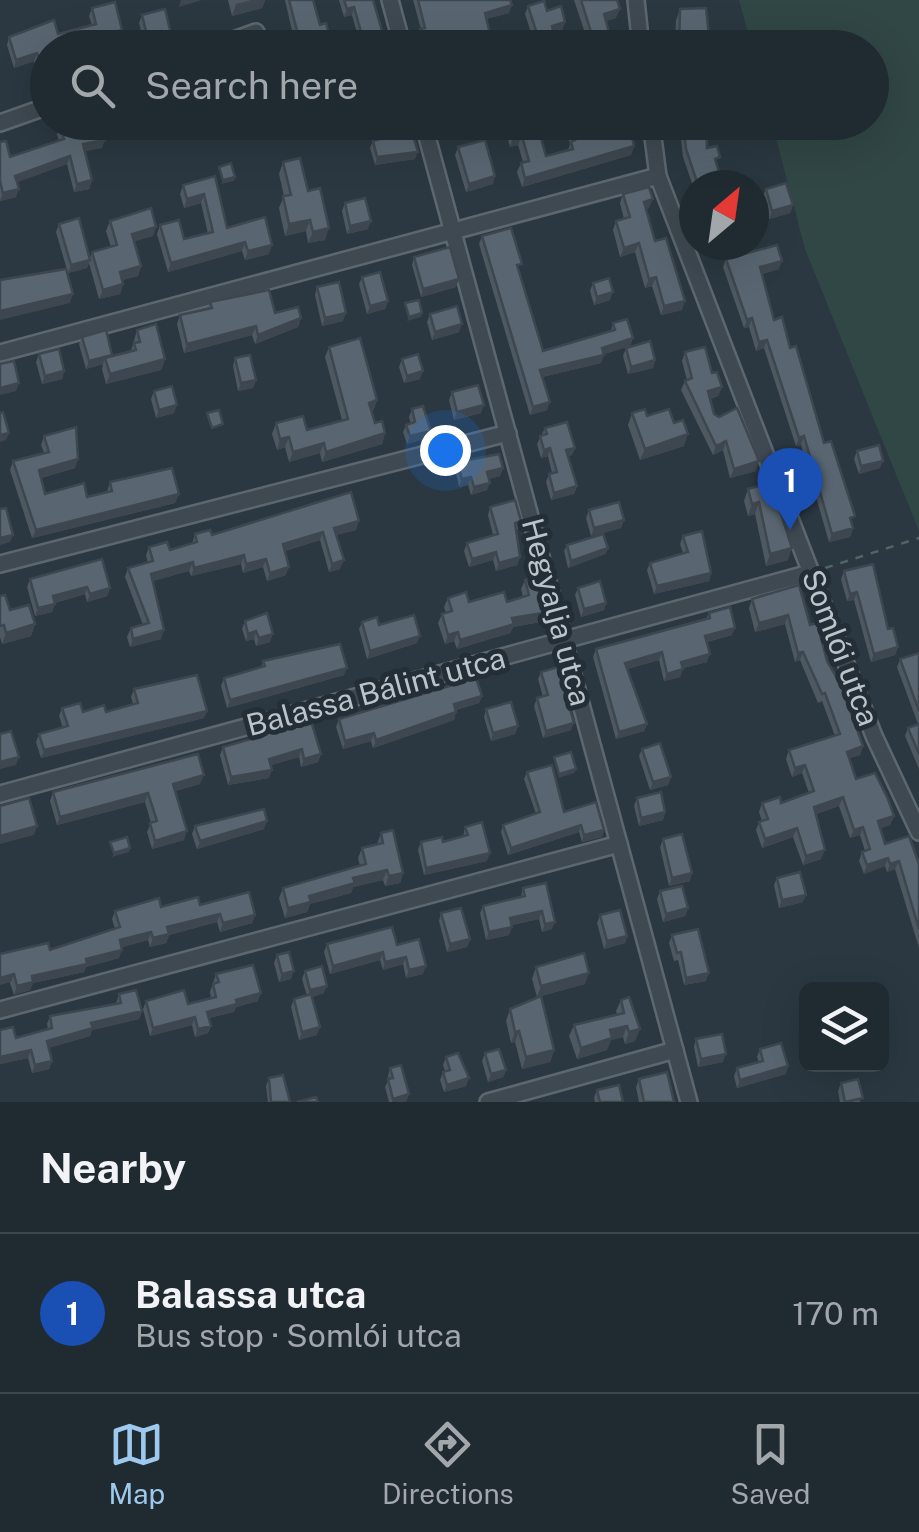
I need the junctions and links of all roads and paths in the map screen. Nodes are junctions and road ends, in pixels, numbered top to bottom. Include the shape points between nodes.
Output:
1 (390, 0) edge
2 (636, 0) edge
3 (398, 30) edge
4 (638, 30) edge
5 (30, 113) edge
6 (0, 124) edge
7 (428, 140) edge
8 (653, 140) edge
9 (658, 176) junction
10 (452, 232) junction
11 (0, 353) edge
12 (508, 432) junction
13 (919, 538) edge
14 (0, 564) edge
15 (810, 573) junction
16 (562, 641) junction
17 (0, 794) edge
18 (919, 832) edge
19 (619, 844) junction
20 (0, 1010) edge
21 (675, 1050) junction
22 (488, 1102) edge
23 (689, 1102) edge

1 - 3 street
2 - 4 street
5 - 6 street
7 - 10 street, Hegyalja utca
8 - 9 street, Somlói utca
9 - 10 street
9 - 15 street, Somlói utca
10 - 11 street
10 - 12 street, Hegyalja utca
12 - 14 street
12 - 16 street, Hegyalja utca
13 - 15 path
15 - 16 street, Balassa Bálint utca
15 - 18 street, Somlói utca
16 - 17 street, Balassa Bálint utca
16 - 19 street, Hegyalja utca
19 - 20 street
19 - 21 street, Hegyalja utca
21 - 22 street
21 - 23 street, Hegyalja utca

